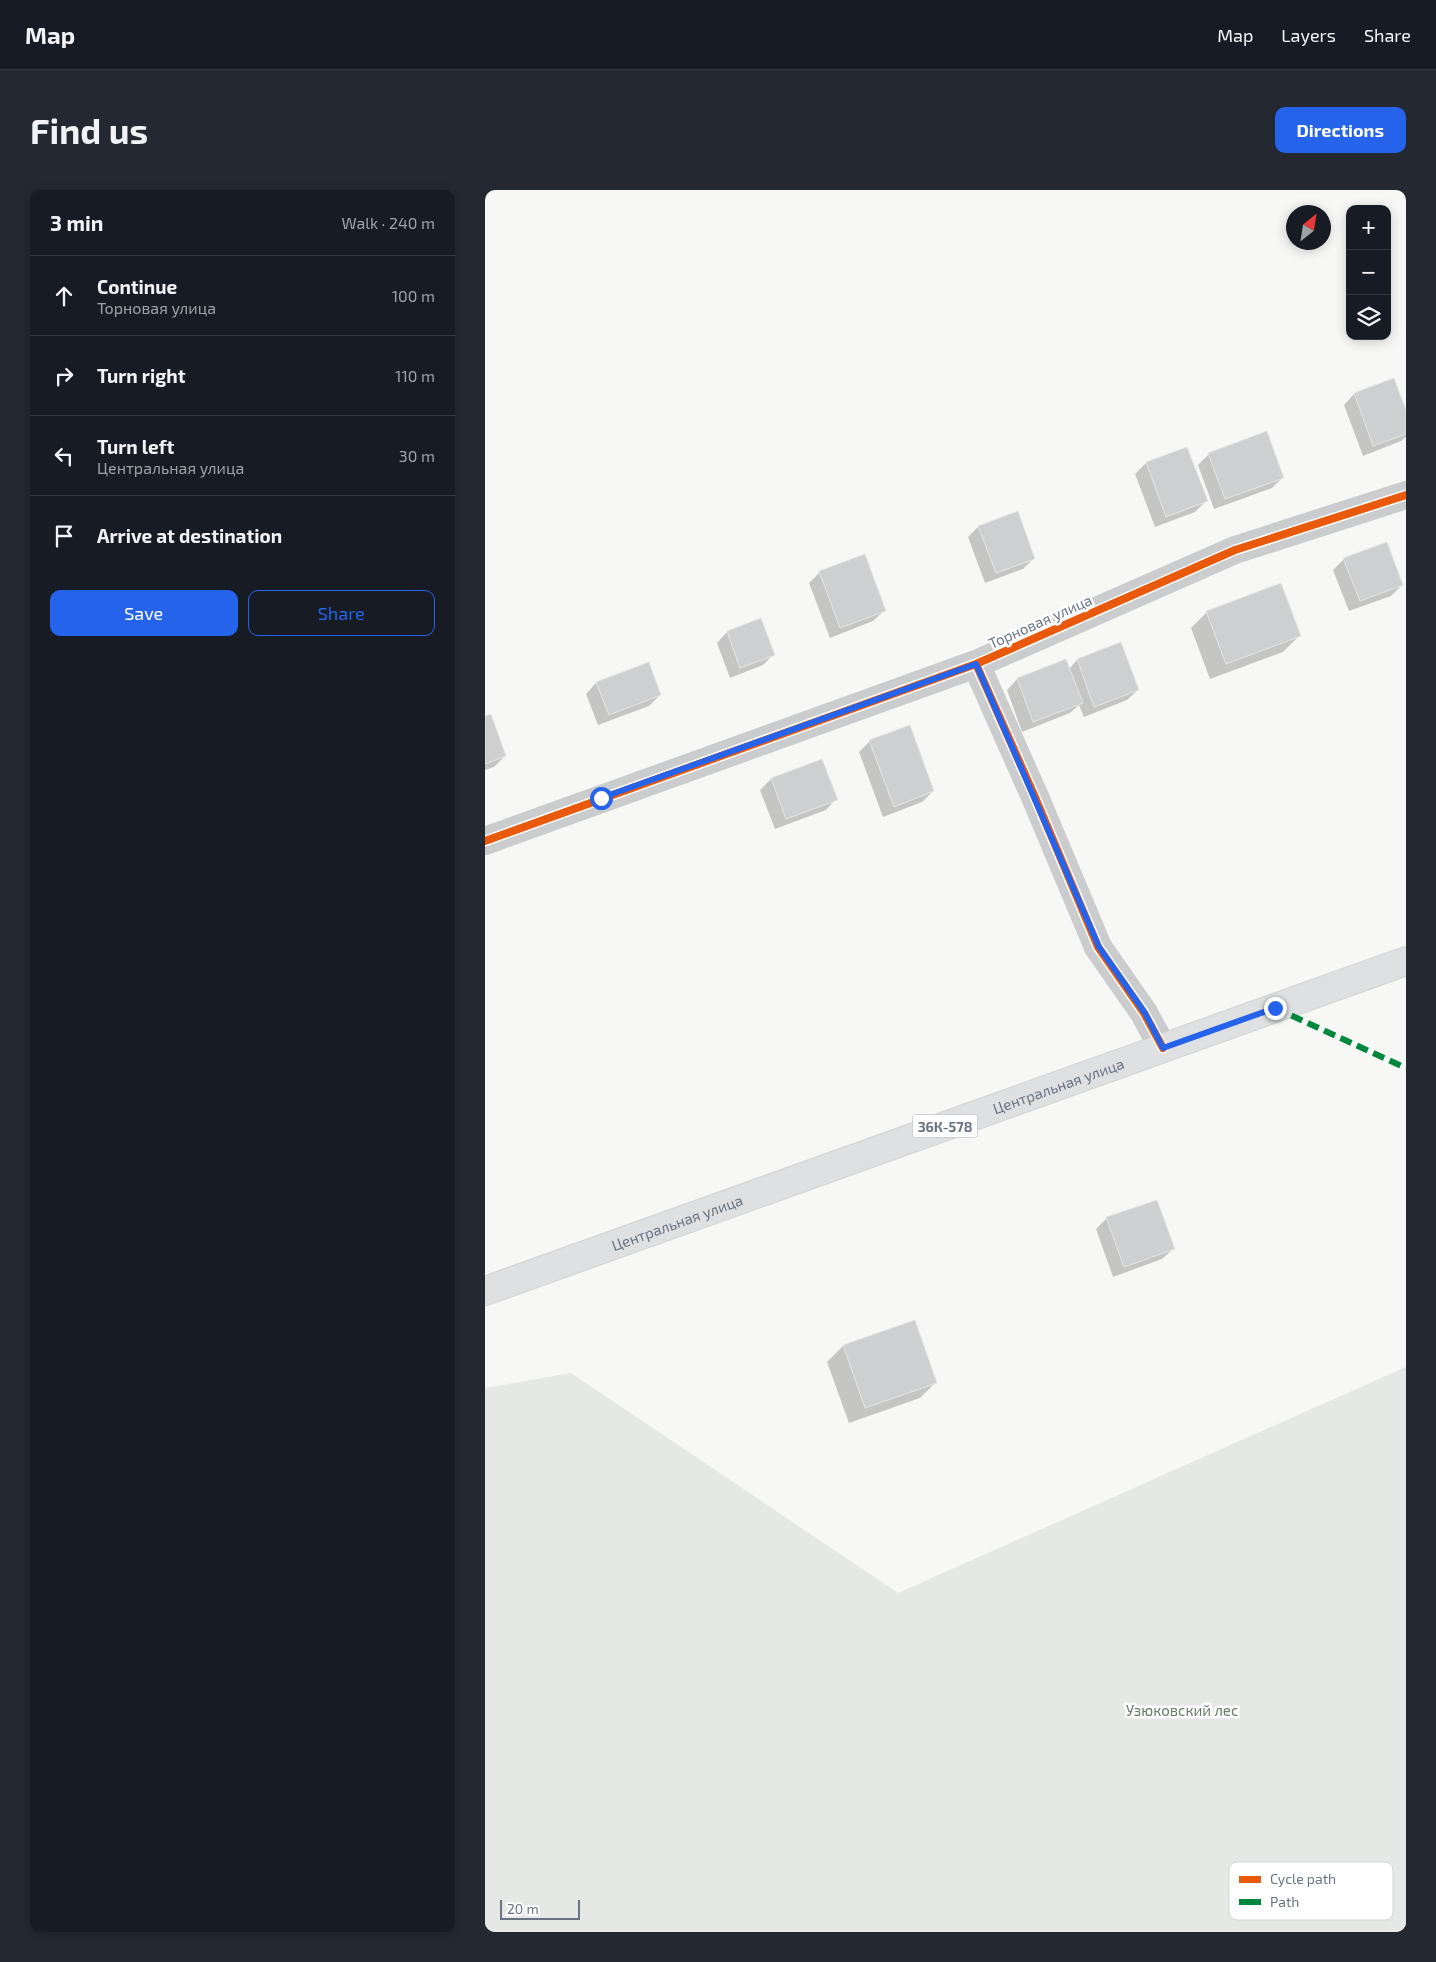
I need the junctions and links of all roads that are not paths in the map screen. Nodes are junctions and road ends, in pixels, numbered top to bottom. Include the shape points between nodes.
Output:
1 (1406, 495) edge
2 (976, 664) junction
3 (485, 841) edge
4 (1406, 961) edge
5 (1163, 1048) junction
6 (485, 1291) edge

1 - 2 street, Торновая улица via 1235,550
2 - 3 street, Торновая улица
2 - 5 street via 1099,947 1145,1013
4 - 5 main road, Центральная улица / 36К-578
5 - 6 main road, Центральная улица / 36К-578

